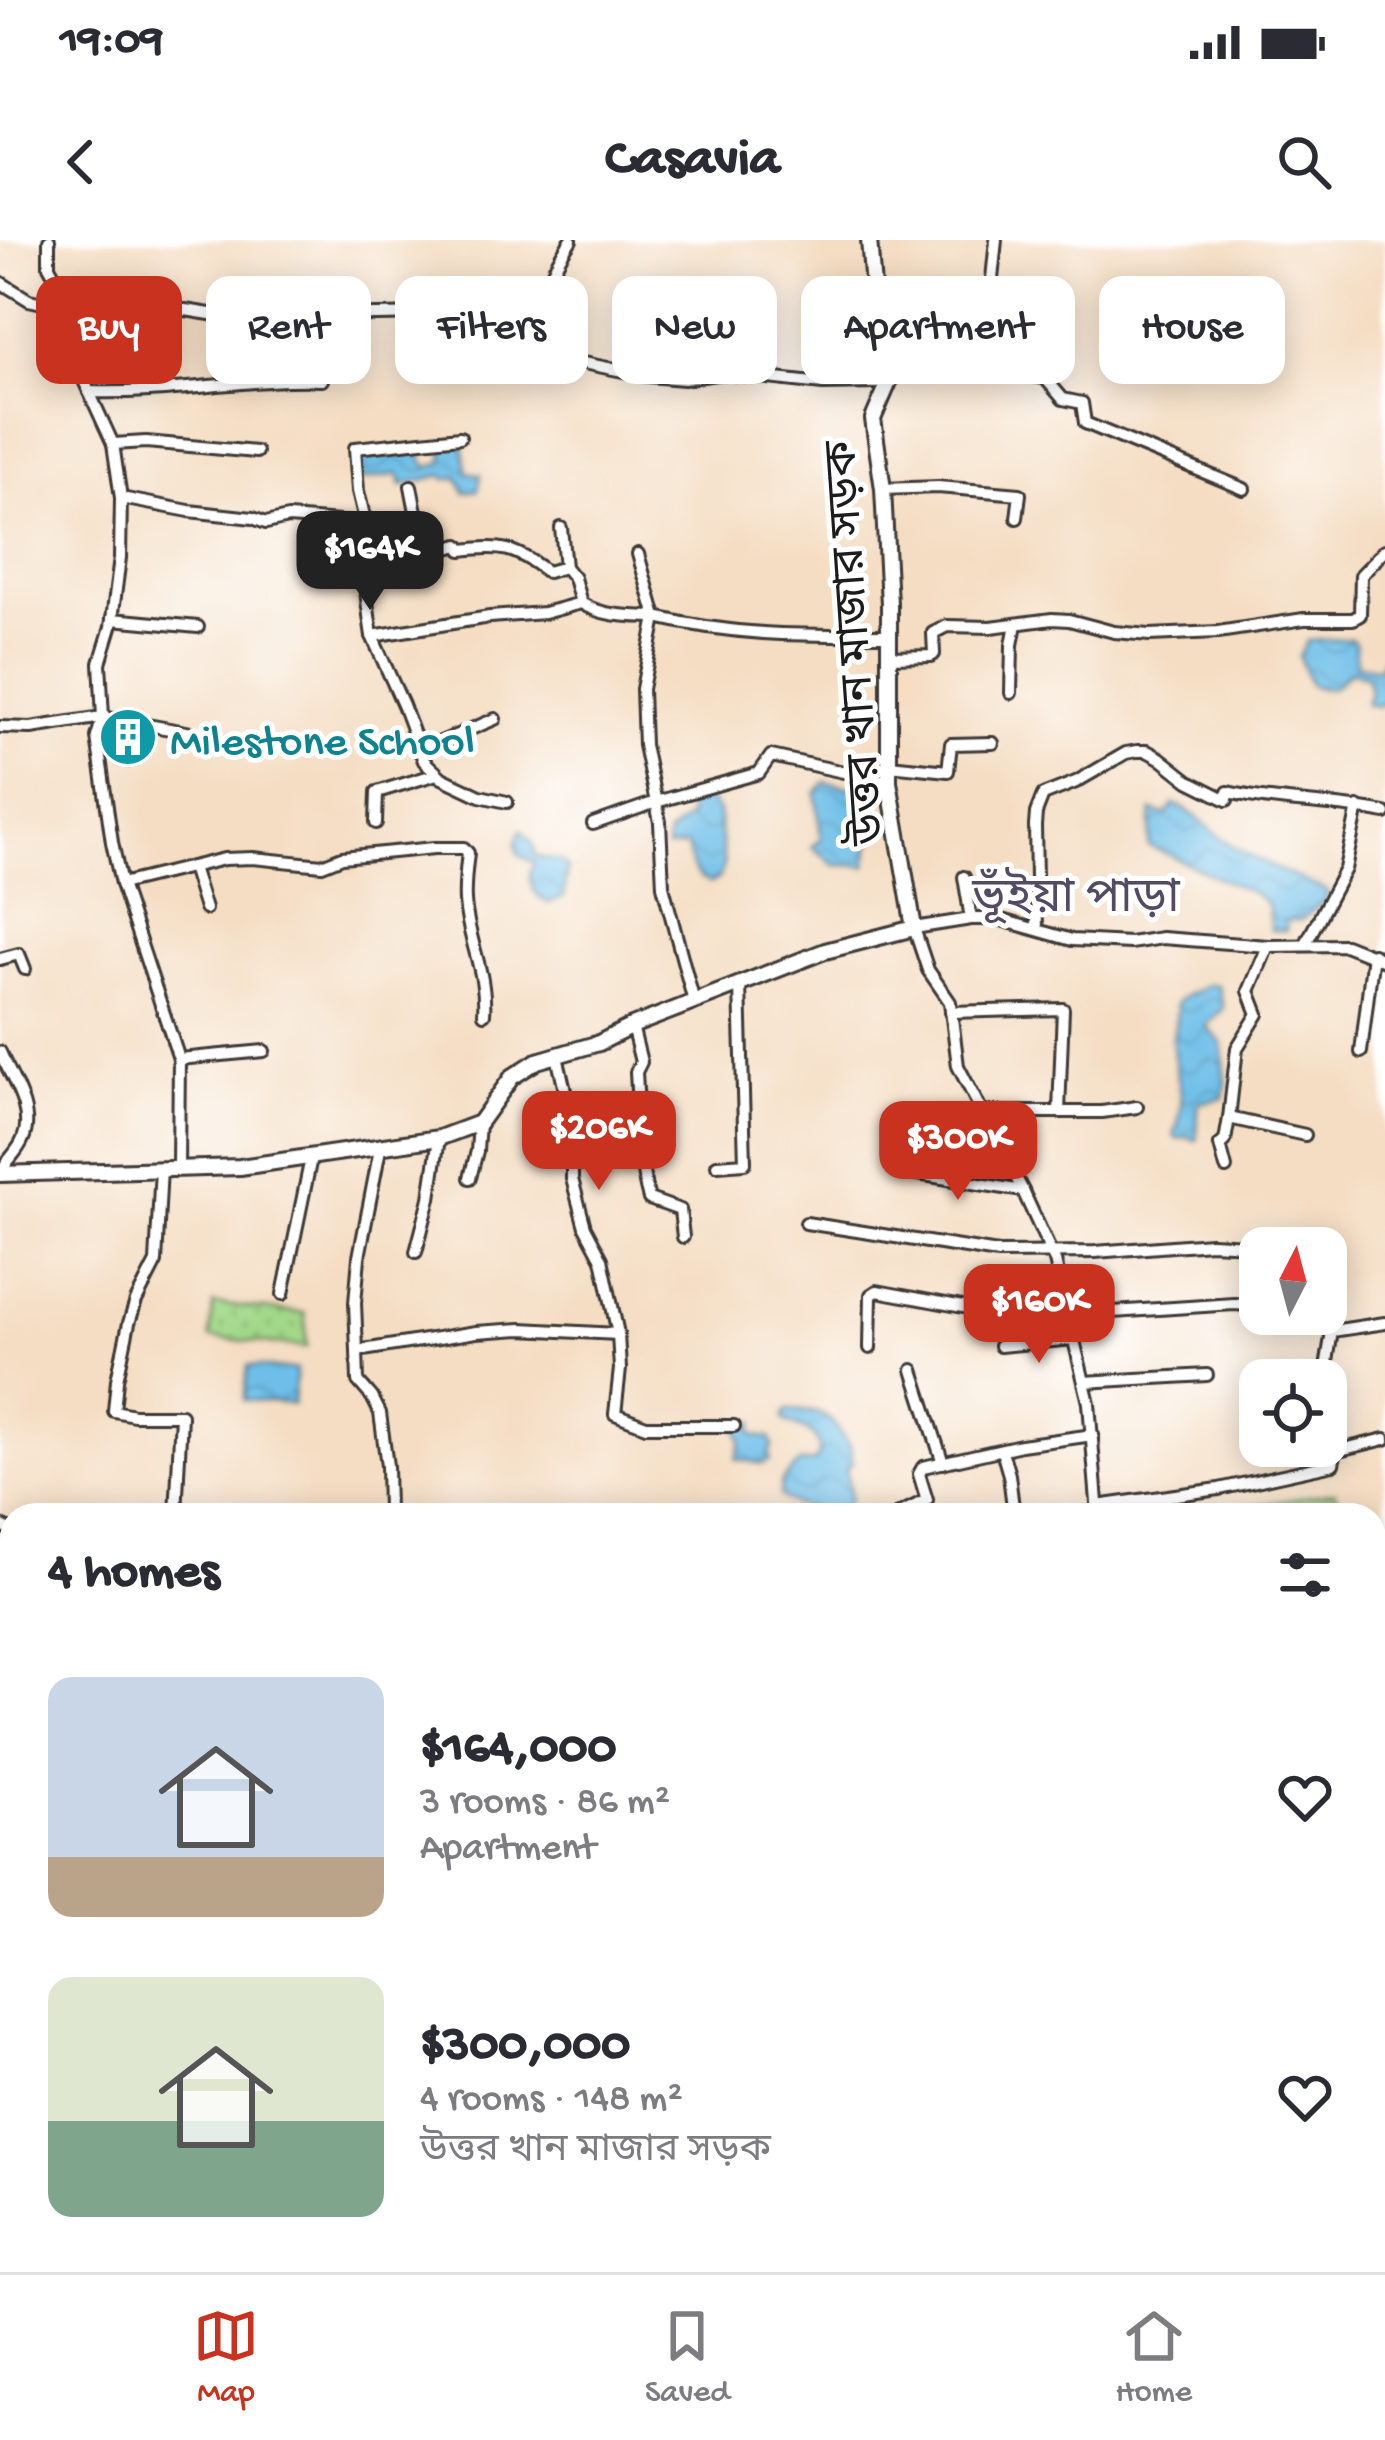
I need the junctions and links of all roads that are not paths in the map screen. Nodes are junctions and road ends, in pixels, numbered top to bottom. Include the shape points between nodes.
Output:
1 (49, 240) edge
2 (571, 240) edge
3 (868, 240) edge
4 (996, 240) edge
5 (55, 276) edge
6 (551, 276) edge
7 (873, 276) edge
8 (992, 276) edge
9 (0, 282) edge
10 (36, 302) edge
11 (182, 310) edge
12 (395, 315) edge
13 (85, 384) edge
14 (240, 384) edge
15 (888, 384) edge
16 (1050, 384) edge
17 (89, 392) junction
18 (460, 437) dead end
19 (113, 444) junction
20 (256, 452) dead end
21 (412, 486) dead end
22 (883, 489) junction
23 (1244, 489) dead end
24 (121, 498) junction
25 (1017, 518) dead end
26 (366, 524) junction
27 (561, 528) dead end
28 (1385, 550) edge
29 (424, 553) junction
30 (638, 554) dead end
31 (404, 560) dead end
32 (566, 567) junction
33 (581, 603) junction
34 (656, 617) junction
35 (112, 619) junction
36 (1016, 624) junction
37 (198, 627) dead end
38 (890, 635) junction
39 (372, 636) junction
40 (891, 657) junction
41 (1011, 693) dead end
42 (104, 718) junction
43 (495, 719) dead end
44 (0, 727) edge
45 (193, 733) dead end
46 (993, 743) dead end
47 (419, 751) junction
48 (890, 765) junction
49 (437, 774) junction
50 (889, 782) junction
51 (507, 802) dead end
52 (656, 802) junction
53 (1358, 807) junction
54 (1385, 812) edge
55 (376, 823) dead end
56 (592, 824) dead end
57 (192, 867) junction
58 (964, 877) dead end
59 (121, 884) junction
60 (206, 909) dead end
61 (971, 919) junction
62 (914, 928) junction
63 (1036, 929) junction
64 (1268, 946) junction
65 (1305, 946) junction
66 (1372, 954) junction
67 (0, 959) edge
68 (1385, 961) edge
69 (26, 969) dead end
70 (740, 985) junction
71 (694, 1002) junction
72 (951, 1012) junction
73 (484, 1014) dead end
74 (632, 1026) junction
75 (264, 1051) dead end
76 (0, 1052) edge
77 (1361, 1052) dead end
78 (557, 1056) junction
79 (179, 1058) junction
80 (1137, 1106) dead end
81 (982, 1112) junction
82 (1059, 1112) junction
83 (1228, 1118) junction
84 (478, 1123) junction
85 (1305, 1135) dead end
86 (439, 1138) junction
87 (380, 1148) junction
88 (311, 1158) junction
89 (718, 1166) dead end
90 (161, 1168) junction
91 (178, 1168) junction
92 (1226, 1168) dead end
93 (899, 1171) dead end
94 (0, 1174) edge
95 (470, 1178) dead end
96 (1023, 1191) junction
97 (806, 1223) dead end
98 (683, 1238) dead end
99 (1239, 1245) edge
100 (416, 1252) dead end
101 (1052, 1253) junction
102 (283, 1294) dead end
103 (1239, 1304) edge
104 (1068, 1315) junction
105 (1385, 1323) edge
106 (1347, 1329) edge
107 (618, 1334) junction
108 (1074, 1340) junction
109 (1000, 1346) dead end
110 (870, 1348) dead end
111 (357, 1351) junction
112 (914, 1370) dead end
113 (1207, 1375) dead end
114 (1084, 1382) junction
115 (734, 1426) dead end
116 (1094, 1435) junction
117 (1385, 1439) edge
118 (1347, 1448) edge
119 (1002, 1451) junction
120 (943, 1463) junction
121 (1319, 1467) edge
122 (927, 1500) junction
123 (177, 1503) edge
124 (388, 1503) edge
125 (921, 1503) edge
126 (927, 1503) edge
127 (1012, 1503) edge
128 (1096, 1503) edge
129 (1138, 1503) edge

1 - 5 street
2 - 6 street
3 - 7 main road, উত্তর খান মাজার সড়ক
4 - 8 street
9 - 10 street
11 - 12 street via 254,321
13 - 17 street
14 - 17 street
15 - 22 main road, উত্তর খান মাজার সড়ক via 873,419
16 - 23 street via 1063,399 1082,403 1085,423
17 - 19 street
18 - 26 street via 356,448
19 - 20 street
19 - 24 street
21 - 29 street
22 - 25 street via 1020,494
22 - 38 main road, উত্তর খান মাজার সড়ক
24 - 26 street via 266,524
24 - 35 street
26 - 39 street
27 - 32 street
28 - 36 street via 1361,575 1360,615 1353,619 1150,635 1070,620
29 - 31 street
29 - 32 street via 503,547 547,572
30 - 34 street
32 - 33 street
33 - 34 street
33 - 39 street
34 - 38 street via 766,635
34 - 52 street via 641,715
35 - 37 street
35 - 42 street via 100,663
36 - 40 street via 947,626 933,634 931,656
36 - 41 street
38 - 40 main road, উত্তর খান মাজার সড়ক
39 - 47 street
40 - 48 main road, উত্তর খান মাজার সড়ক
42 - 44 street
42 - 45 street
42 - 59 street via 98,737
43 - 47 street
46 - 48 street via 952,744 948,771
47 - 49 street
48 - 50 main road, উত্তর খান মাজার সড়ক
49 - 51 street
49 - 55 street via 377,792
50 - 52 street via 771,756 759,773
50 - 62 main road, উত্তর খান মাজার সড়ক
52 - 56 street
52 - 71 street via 663,886
53 - 54 street
53 - 63 street via 1228,793 1227,800 1147,751 1126,753 1043,795 1035,826
53 - 65 street via 1346,869
57 - 59 street
57 - 60 street
57 - 73 street via 253,858 322,865 464,848
58 - 61 street
59 - 79 street
61 - 62 street
61 - 63 street
62 - 70 main road
62 - 72 street, উত্তর খান মাজার সড়ক
63 - 64 street via 1072,940
64 - 65 street
64 - 83 street via 1249,991 1258,1014 1237,1048
65 - 66 street
66 - 68 street
66 - 77 street
67 - 69 street via 19,953
70 - 71 main road
70 - 89 street via 745,1163
71 - 74 main road
72 - 81 street, উত্তর খান মাজার সড়ক via 958,1066
72 - 82 street via 1063,1009
74 - 78 main road
74 - 98 street via 641,1174 649,1199 680,1210
75 - 79 street
76 - 94 street via 25,1107 26,1136
78 - 84 main road via 512,1077
78 - 107 street via 572,1121 572,1178
79 - 91 street
80 - 82 street
81 - 82 street
81 - 96 street, উত্তর খান মাজার সড়ক
83 - 85 street
83 - 92 street via 1220,1144
84 - 86 main road
84 - 95 street
86 - 87 main road
86 - 100 street
87 - 88 main road
87 - 111 street via 359,1257
88 - 91 main road
88 - 102 street
90 - 91 main road
90 - 94 main road
90 - 123 street via 156,1262 129,1323 114,1411 181,1415
93 - 96 street
96 - 101 street, উত্তর খান মাজার সড়ক
97 - 101 street via 982,1251
99 - 101 street
101 - 104 street, উত্তর খান মাজার সড়ক
103 - 104 street
104 - 108 street, উত্তর খান মাজার সড়ক
104 - 110 street via 1022,1318 877,1291
105 - 106 street
107 - 111 street via 498,1330
107 - 115 street via 615,1414 646,1426
108 - 109 street
108 - 114 street, উত্তর খান মাজার সড়ক
111 - 124 street via 358,1381 380,1413
112 - 120 street
113 - 114 street
114 - 116 street, উত্তর খান মাজার সড়ক
116 - 119 street
116 - 128 street, উত্তর খান মাজার সড়ক
117 - 118 street
119 - 120 street
119 - 127 street
120 - 122 street via 920,1470
121 - 129 street
122 - 125 street
122 - 126 street

